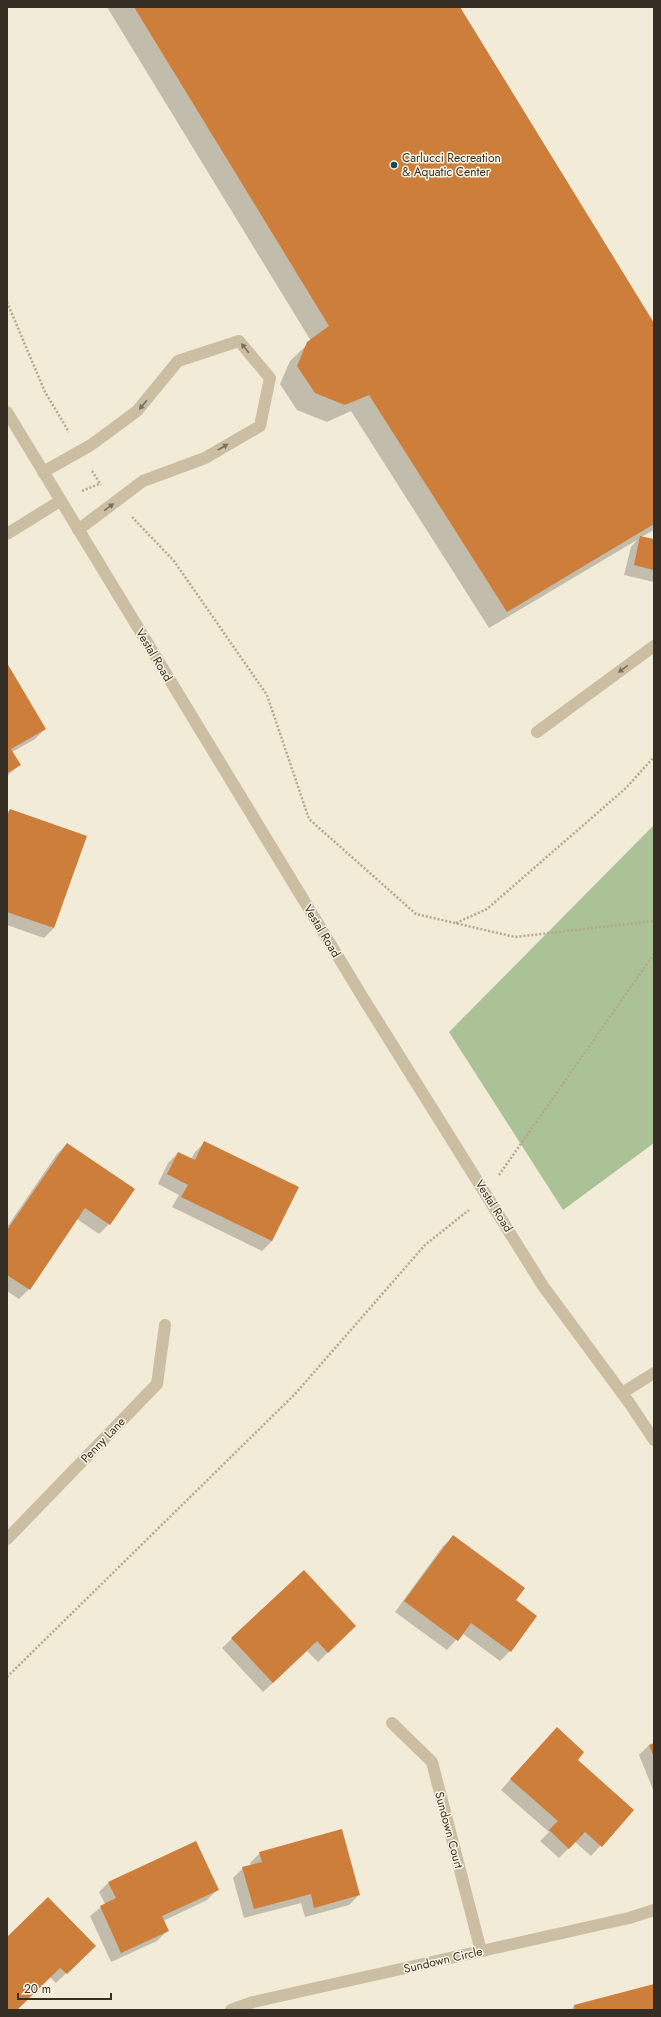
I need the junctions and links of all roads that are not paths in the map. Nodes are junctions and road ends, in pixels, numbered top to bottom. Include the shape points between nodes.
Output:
1 (7, 412) edge
2 (43, 472) junction
3 (60, 501) junction
4 (78, 530) junction
5 (7, 534) edge
6 (654, 646) edge
7 (537, 732) dead end
8 (165, 1325) dead end
9 (654, 1373) edge
10 (622, 1393) junction
11 (654, 1440) edge
12 (7, 1539) edge
13 (392, 1723) dead end
14 (654, 1910) edge
15 (481, 1951) junction
16 (231, 2010) edge

1 - 2 street, Vestal Road
2 - 3 street, Vestal Road
4 -> 2 street via 144,481 205,458 260,426 270,378 239,341 178,361 137,412 91,445
3 - 4 street, Vestal Road
3 - 5 street
4 - 10 street, Vestal Road via 365,1001 543,1286
6 -> 7 street
8 - 12 street, Penny Lane via 156,1384
9 - 10 street
10 - 11 street, Vestal Road
13 - 15 street, Sundown Court via 432,1762
14 - 15 street, Sundown Circle via 629,1918
15 - 16 street, Sundown Circle via 253,2002

